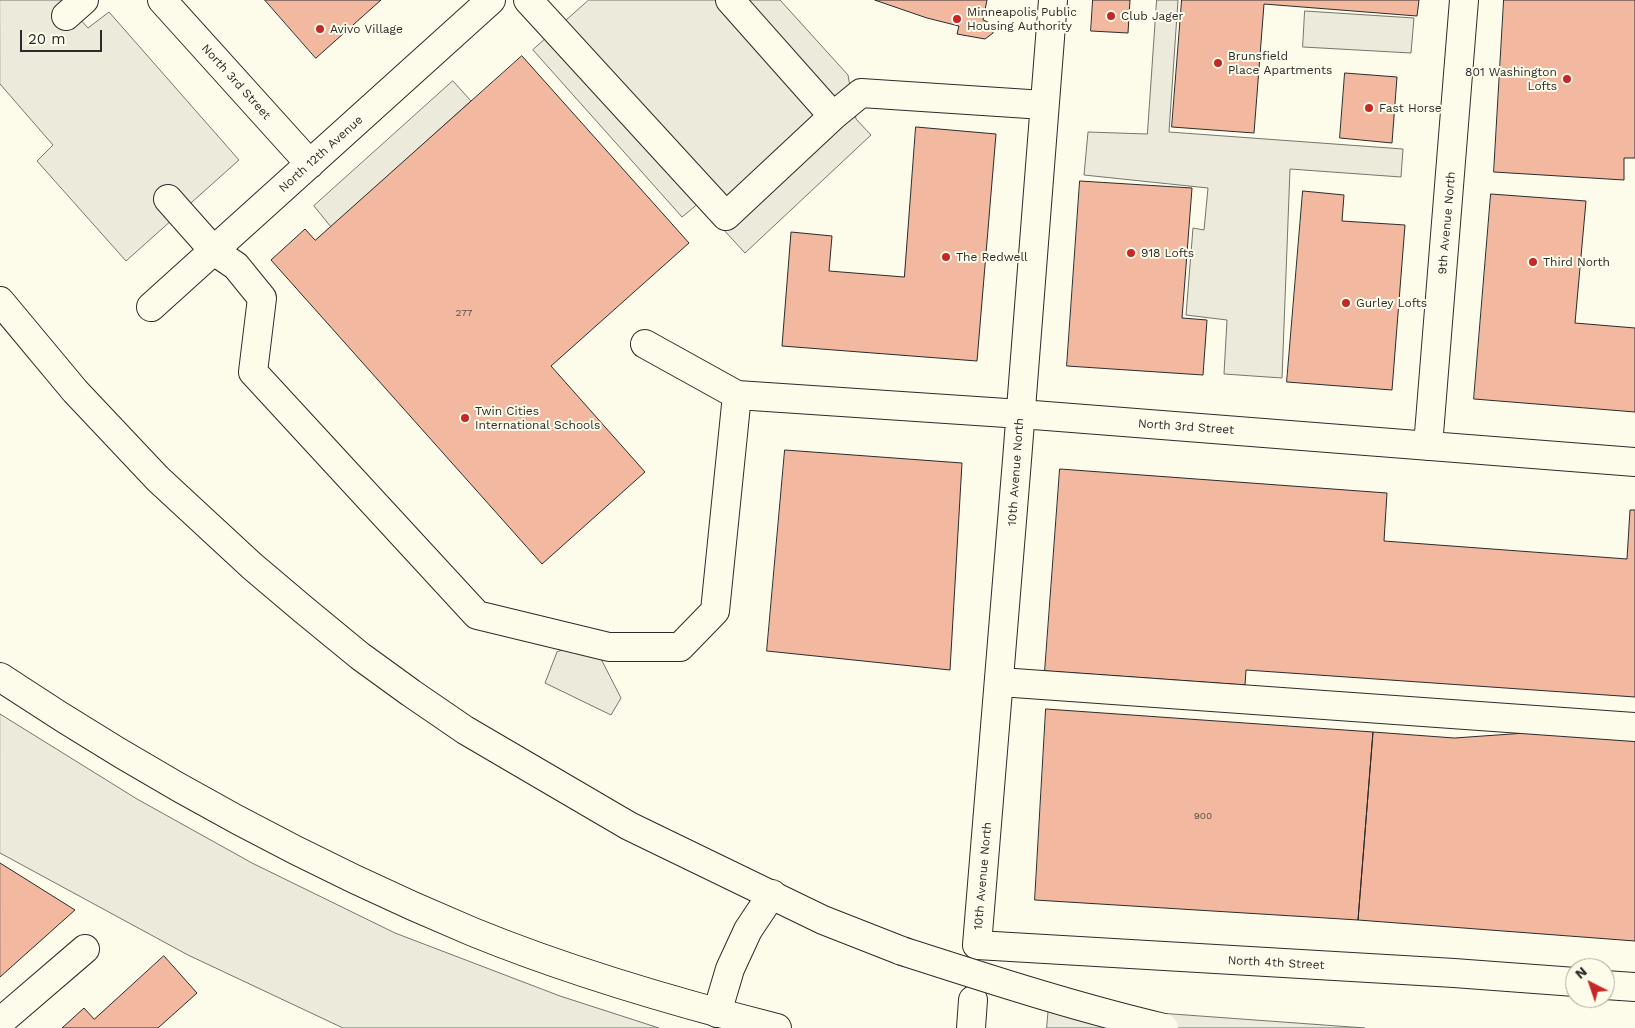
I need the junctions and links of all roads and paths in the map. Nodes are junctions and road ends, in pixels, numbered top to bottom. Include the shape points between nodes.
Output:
1 (162, 0) edge
2 (491, 0) edge
3 (528, 0) edge
4 (730, 0) edge
5 (1052, 0) edge
6 (1464, 0) edge
7 (1044, 105) junction
8 (833, 116) junction
9 (310, 164) junction
10 (168, 199) dead end
11 (214, 251) junction
12 (0, 301) edge
13 (151, 307) dead end
14 (646, 344) dead end
15 (737, 396) junction
16 (1021, 414) junction
17 (1428, 446) junction
18 (1635, 462) edge
19 (0, 677) edge
20 (1000, 682) junction
21 (1635, 727) edge
22 (772, 894) junction
23 (977, 945) joint
24 (85, 949) dead end
25 (1565, 981) edge
26 (1615, 985) edge
27 (1635, 987) edge
28 (973, 1000) dead end
29 (717, 1013) junction
30 (0, 1022) edge
31 (777, 1028) edge
32 (971, 1028) edge
33 (1164, 1028) edge

1 - 9 main road, North 3rd Street
2 - 9 main road, North 12th Avenue
3 - 8 main road via 726,216
4 - 8 main road
5 - 7 main road, 10th Avenue North
6 - 17 main road, 9th Avenue North
7 - 8 main road via 861,93
7 - 16 main road, 10th Avenue North
9 - 11 main road, North 12th Avenue
10 - 11 main road
11 - 13 main road, North 12th Avenue
11 - 15 main road via 236,266 262,298 252,372 477,615 609,647 680,647 714,611
12 - 22 main road via 75,391 158,479 252,566 360,656 466,730 606,812
14 - 15 main road
15 - 16 main road, North 3rd Street
16 - 17 main road, North 3rd Street
16 - 20 main road, 10th Avenue North
17 - 18 main road, North 3rd Street
19 - 29 main road via 86,734 280,844 474,932 559,964
20 - 21 main road
20 - 23 main road, 10th Avenue North
22 - 29 main road via 748,930 730,969
22 - 33 main road, bridge via 823,920 902,951 1018,989
23 - 25 main road, North 4th Street
24 - 30 main road
26 - 27 main road
28 - 32 main road
29 - 31 main road

